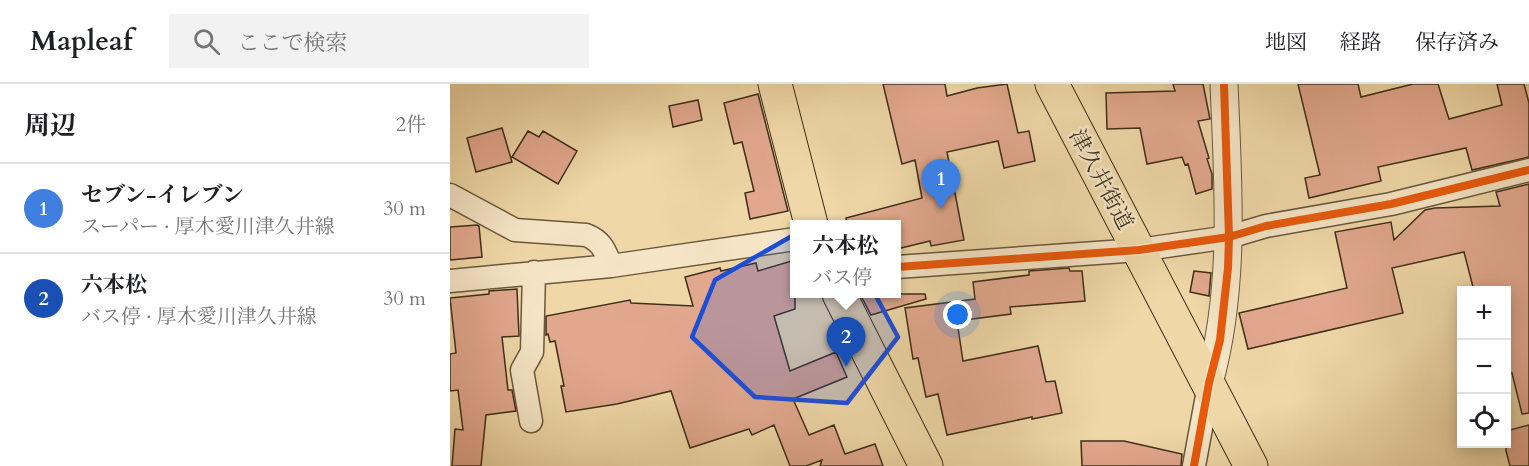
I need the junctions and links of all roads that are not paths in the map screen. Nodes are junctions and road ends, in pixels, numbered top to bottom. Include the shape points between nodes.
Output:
1 (775, 84) edge
2 (1052, 84) edge
3 (1224, 84) edge
4 (1529, 170) edge
5 (450, 195) edge
6 (810, 220) edge
7 (1229, 237) junction
8 (790, 240) edge
9 (1139, 250) junction
10 (611, 266) junction
11 (901, 267) edge
12 (534, 272) junction
13 (450, 280) edge
14 (841, 298) edge
15 (1209, 383) junction
16 (531, 421) dead end
17 (926, 466) edge
18 (1194, 466) edge
19 (1251, 466) edge

1 - 6 main road
2 - 9 main road, 津久井街道
3 - 7 street
4 - 7 street via 1391,204 1266,226
5 - 10 street via 515,230 594,238 604,248
7 - 9 street
7 - 15 street via 1223,320
8 - 10 street
9 - 11 street
9 - 15 main road, 津久井街道
10 - 12 street
12 - 13 street
12 - 16 street via 532,352 522,370
14 - 17 main road
15 - 18 street
15 - 19 main road, 津久井街道

